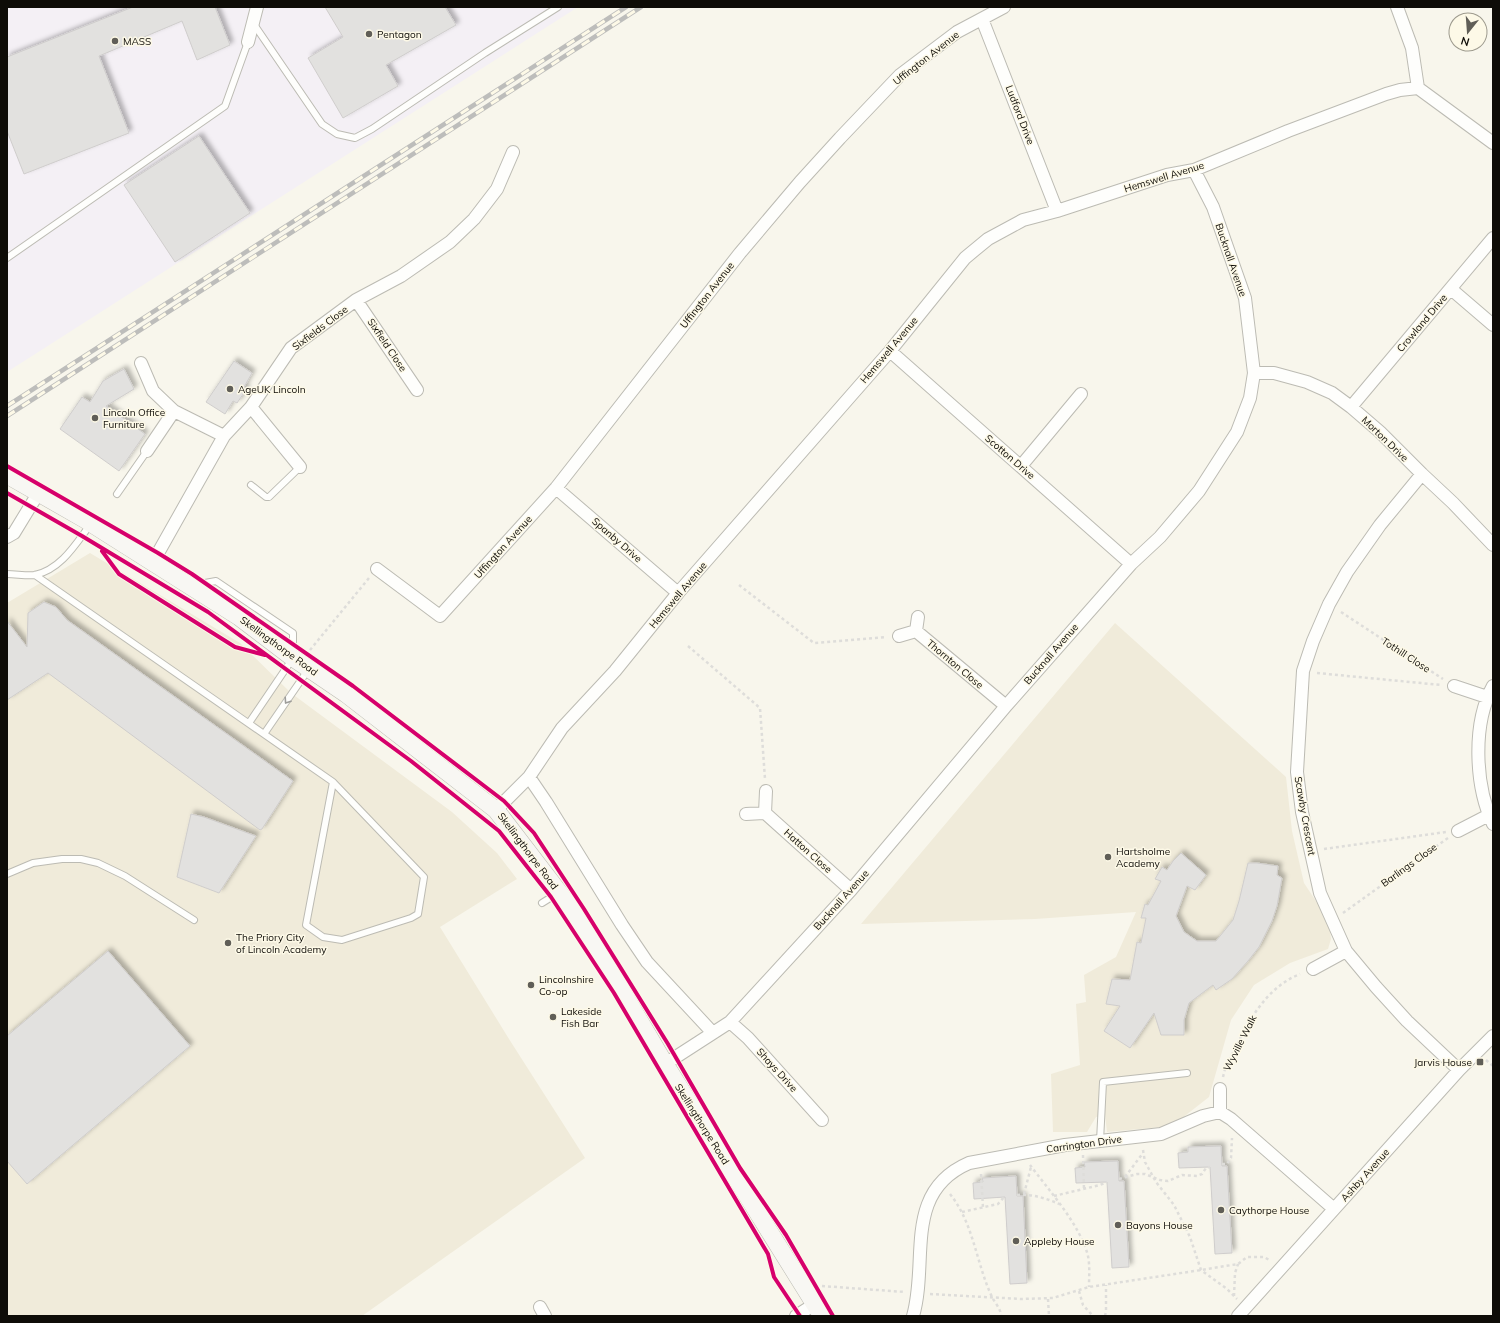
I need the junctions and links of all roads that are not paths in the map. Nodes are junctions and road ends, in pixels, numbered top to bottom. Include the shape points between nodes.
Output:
1 (257, 7) edge
2 (558, 7) edge
3 (1004, 7) edge
4 (1397, 7) edge
5 (982, 19) junction
6 (252, 22) junction
7 (248, 42) joint
8 (1418, 88) junction
9 (1493, 144) edge
10 (513, 152) dead end
11 (1194, 170) junction
12 (1057, 211) junction
13 (1493, 238) edge
14 (7, 258) edge
15 (1451, 289) junction
16 (356, 300) junction
17 (1493, 325) edge
18 (890, 350) junction
19 (141, 363) dead end
20 (1254, 373) junction
21 (417, 390) dead end
22 (1081, 394) dead end
23 (251, 407) junction
24 (1351, 407) junction
25 (174, 411) junction
26 (224, 436) junction
27 (147, 451) joint
28 (1021, 466) junction
29 (300, 467) joint
30 (1422, 474) junction
31 (7, 475) edge
32 (251, 484) dead end
33 (556, 488) junction
34 (38, 492) junction
35 (117, 494) dead end
36 (91, 523) junction
37 (7, 537) edge
38 (1493, 545) edge
39 (153, 562) junction
40 (1131, 564) junction
41 (377, 568) road end
42 (7, 574) edge
43 (35, 575) junction
44 (678, 593) junction
45 (918, 617) dead end
46 (916, 631) junction
47 (899, 636) road end
48 (301, 656) junction
49 (1454, 686) road end
50 (1493, 686) edge
51 (1487, 697) junction
52 (1006, 706) junction
53 (249, 723) junction
54 (264, 734) junction
55 (529, 777) junction
56 (333, 782) junction
57 (766, 791) road end
58 (496, 810) junction
59 (765, 813) junction
60 (746, 814) dead end
61 (1491, 820) edge
62 (1458, 831) road end
63 (7, 874) edge
64 (851, 890) junction
65 (559, 892) junction
66 (542, 902) dead end
67 (194, 920) dead end
68 (1346, 951) junction
69 (1313, 968) road end
70 (730, 1022) junction
71 (712, 1032) junction
72 (1493, 1036) edge
73 (665, 1064) junction
74 (1459, 1070) junction
75 (1187, 1073) dead end
76 (1220, 1089) road end
77 (1220, 1112) junction
78 (822, 1120) dead end
79 (1100, 1141) junction
80 (1334, 1209) junction
81 (818, 1304) edge
82 (1242, 1312) edge
83 (796, 1316) edge
84 (913, 1316) edge

1 - 6 street
2 - 6 lane via 390,118 355,138 337,134 322,124
3 - 5 street, Uffington Avenue
4 - 8 street via 1412,48
5 - 12 street, Ludford Drive
5 - 33 street, Uffington Avenue via 957,32 900,75 800,182 740,253
6 - 7 street
7 - 14 lane via 225,106
8 - 9 street
8 - 11 street, Hemswell Avenue via 1386,94
10 - 16 street, Sixfields Close via 497,189 474,219 450,242 407,272
11 - 12 street, Hemswell Avenue via 1167,175
11 - 20 street, Bucknall Avenue via 1213,207 1245,298
12 - 18 street, Hemswell Avenue via 1023,220 988,239 965,258
13 - 15 street, Crowland Drive
15 - 17 street
15 - 24 street, Crowland Drive
16 - 21 street, Sixfield Close
16 - 23 street, Sixfields Close via 291,348
18 - 28 street, Scotton Drive
18 - 44 street, Hemswell Avenue
19 - 25 street via 153,391
20 - 24 street, Morton Drive via 1274,373 1307,382 1332,393
20 - 40 street, Bucknall Avenue via 1250,398 1237,432 1200,491 1160,537
22 - 28 street
23 - 26 street, Sixfields Close
23 - 29 street
24 - 30 street, Morton Drive
25 - 26 street
25 - 27 street
26 - 39 street, Sixfields Close
27 - 35 lane
28 - 40 street, Scotton Drive
29 - 32 lane via 268,497
30 - 38 street, Morton Drive via 1453,502
30 - 68 street, Scawby Crescent via 1380,525 1347,572 1329,604 1303,671 1297,772 1302,812 1320,893
31 - 34 main road, Skellingthorpe Road
33 - 41 street, Uffington Avenue via 440,616
33 - 44 street, Spanby Drive
34 - 36 main road, Skellingthorpe Road
34 - 37 street via 14,533
36 - 39 main road, Skellingthorpe Road
36 - 43 lane via 64,559
39 - 48 main road, Skellingthorpe Road
40 - 52 street, Bucknall Avenue
42 - 43 lane
43 - 53 lane
44 - 55 street, Hemswell Avenue via 615,671 562,728
45 - 46 street
46 - 47 street
46 - 52 street, Thornton Close
48 - 53 lane
48 -> 54 lane
48 - 58 main road, Skellingthorpe Road
49 - 51 street
50 - 51 street
51 - 61 street via 1478,756 1481,785
52 - 64 street, Bucknall Avenue
53 - 54 lane
54 - 56 lane
55 - 58 street, Hemswell Avenue
55 - 71 street via 647,962
56 - 56 lane via 306,925 322,937 342,940 418,914 424,877
57 - 59 street
58 - 65 main road, Skellingthorpe Road
59 - 60 street
59 - 64 street, Hatton Close
61 - 62 street
63 - 67 lane via 33,864 62,859 81,859 98,863 125,876
64 - 70 street, Bucknall Avenue
65 - 66 lane
65 - 73 main road, Skellingthorpe Road via 617,982
68 - 69 street
68 - 74 street, Scawby Crescent via 1408,1021
70 - 71 street, Bucknall Avenue
70 - 78 street, Shays Drive via 748,1038
71 - 73 street, Bucknall Avenue
72 - 74 street, Ashby Avenue
73 - 81 main road, Skellingthorpe Road
74 - 80 street, Ashby Avenue
75 - 79 lane via 1103,1082
76 - 77 street
77 - 79 street, Carrington Drive via 1203,1116 1160,1134
77 - 80 street
79 - 84 street, Carrington Drive via 1021,1153 956,1168 931,1196 924,1214 918,1293
80 - 82 street, Ashby Avenue
81 - 83 street

